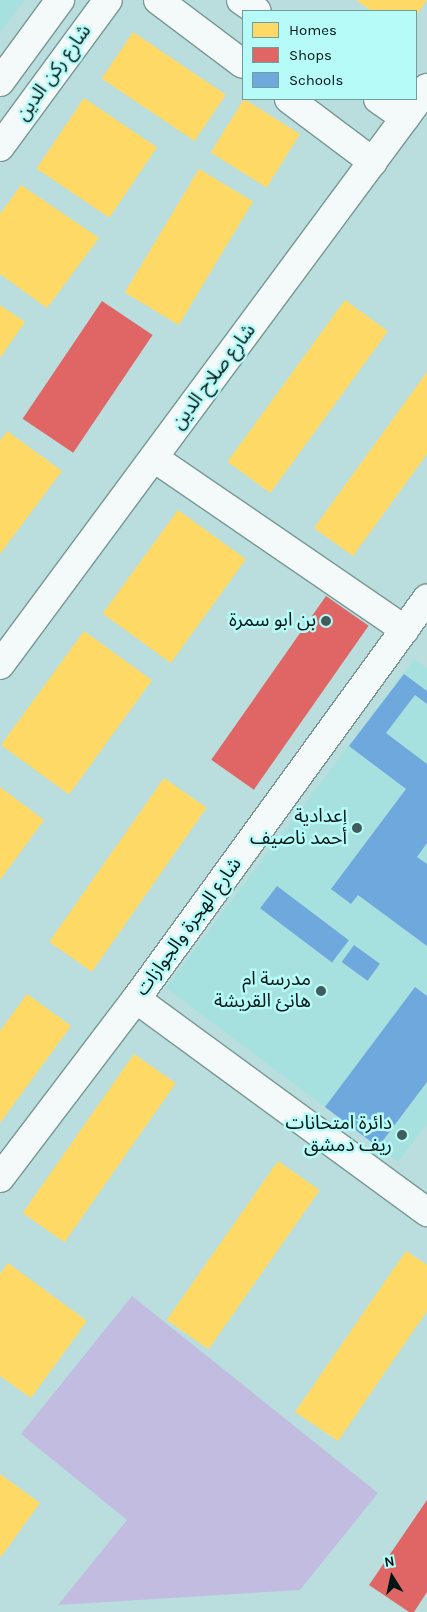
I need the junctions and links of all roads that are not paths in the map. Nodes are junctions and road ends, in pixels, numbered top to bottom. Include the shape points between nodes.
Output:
1 (60, 0) edge
2 (108, 0) edge
3 (158, 0) edge
4 (241, 0) edge
5 (256, 10) edge
6 (242, 63) edge
7 (0, 82) edge
8 (427, 88) edge
9 (290, 100) edge
10 (379, 100) edge
11 (405, 118) junction
12 (0, 147) edge
13 (373, 162) junction
14 (154, 458) junction
15 (427, 599) edge
16 (405, 630) junction
17 (0, 665) edge
18 (136, 999) junction
19 (0, 1178) edge
20 (427, 1212) edge

1 - 7 street, شارع ركن الدين
2 - 12 street, شارع ركن الدين
3 - 6 street
4 - 5 street
8 - 11 street, شارع صلاح الدين
9 - 13 street
10 - 11 street
11 - 13 street, شارع صلاح الدين
13 - 14 street, شارع صلاح الدين
14 - 16 street
14 - 17 street, شارع صلاح الدين
15 - 16 street, شارع الهجرة والجوازات
16 - 18 street, شارع الهجرة والجوازات
18 - 19 street, شارع الهجرة والجوازات
18 - 20 street

